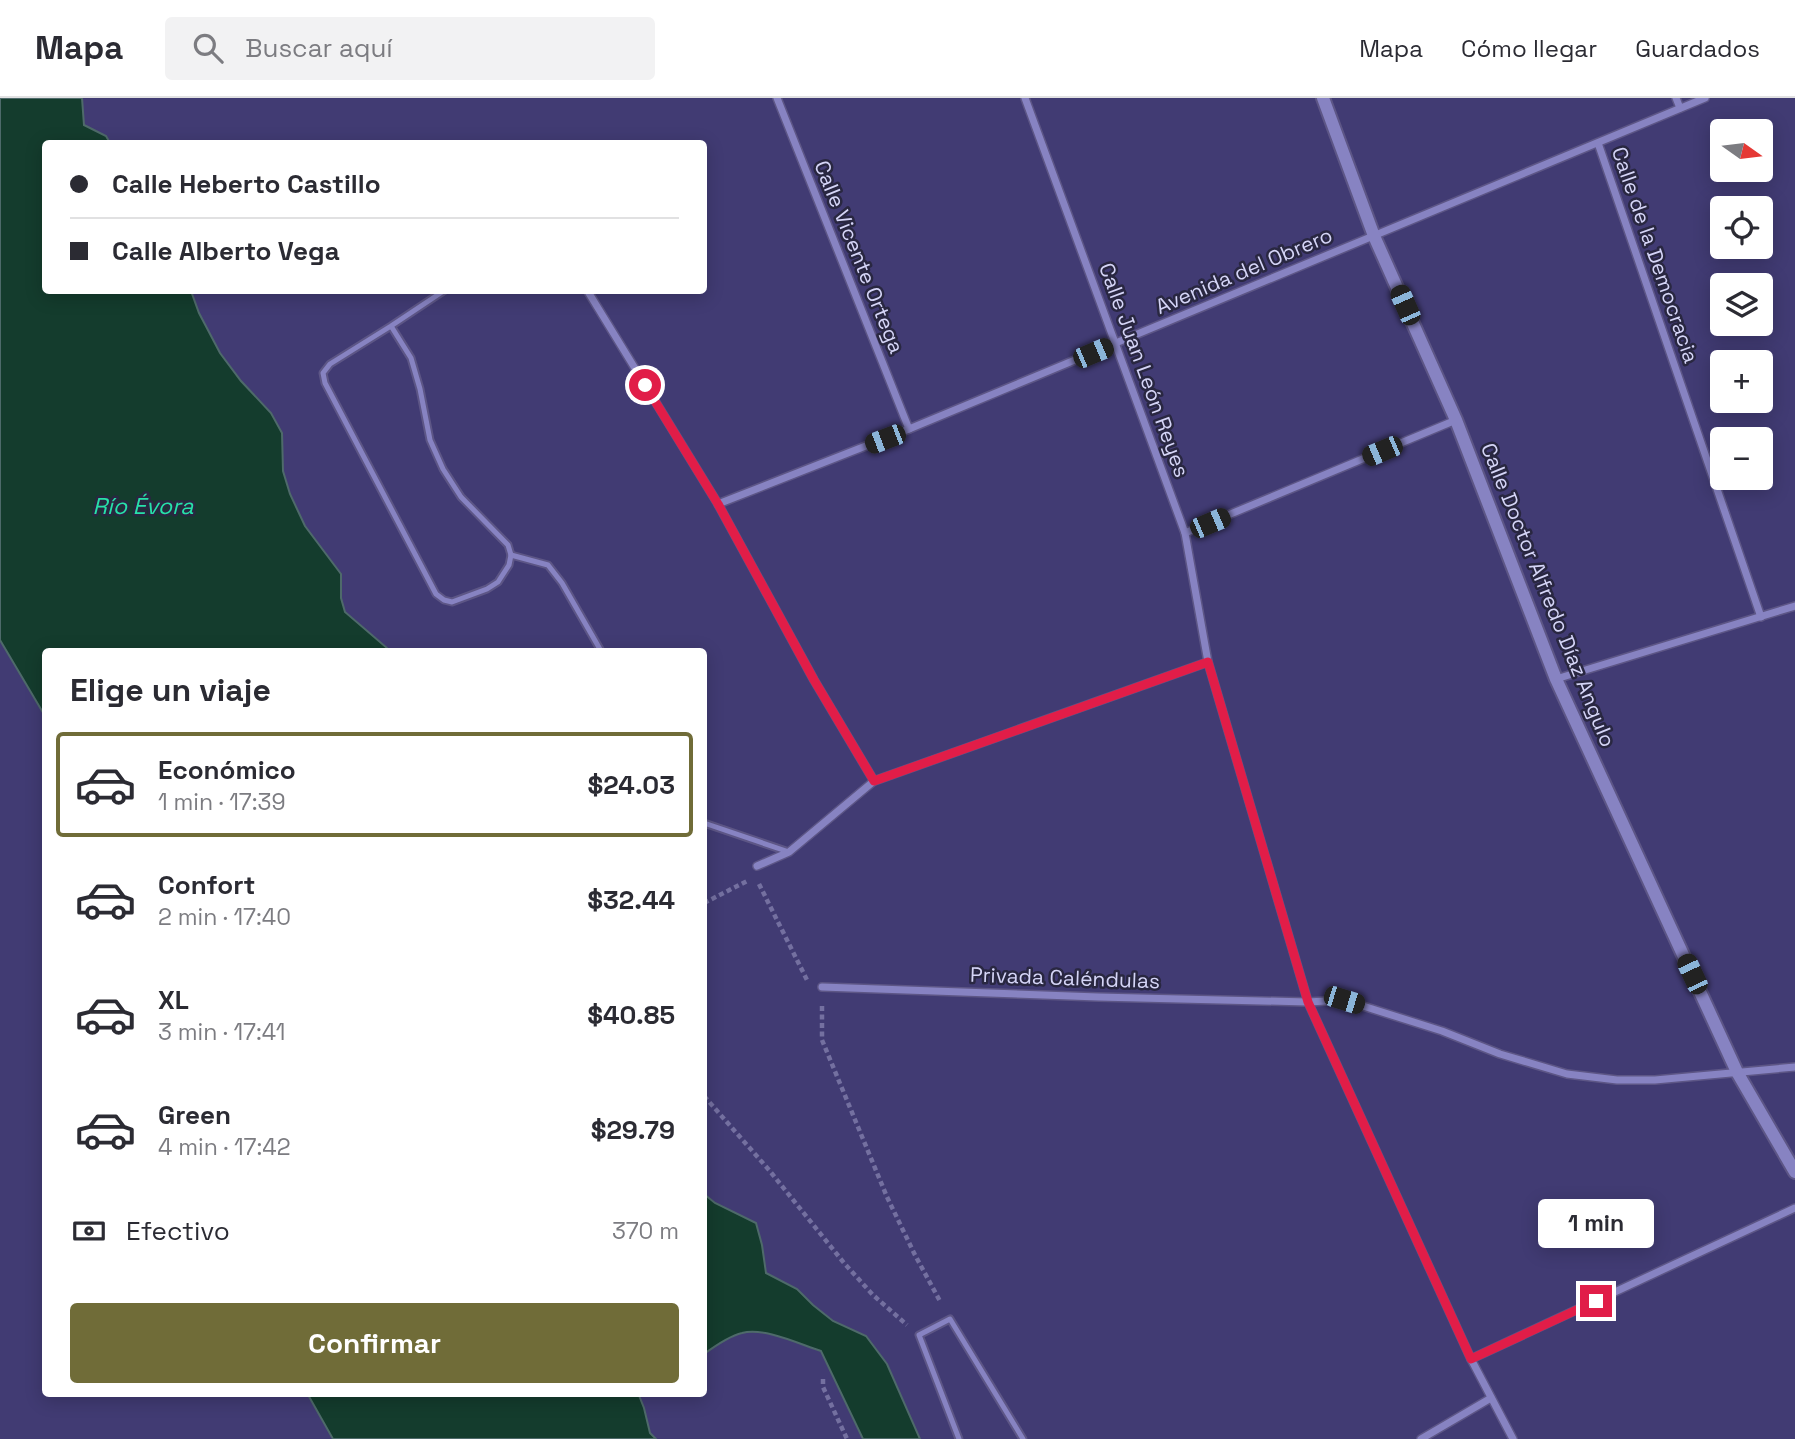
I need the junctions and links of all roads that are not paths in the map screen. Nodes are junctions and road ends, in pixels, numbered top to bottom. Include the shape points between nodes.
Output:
1 (777, 98) edge
2 (1025, 98) edge
3 (1323, 98) edge
4 (1676, 98) edge
5 (1705, 98) edge
6 (1680, 108) junction
7 (1598, 143) junction
8 (1374, 236) junction
9 (439, 294) edge
10 (589, 294) edge
11 (391, 326) junction
12 (1116, 343) junction
13 (1456, 421) junction
14 (909, 429) junction
15 (718, 504) junction
16 (1185, 533) junction
17 (511, 555) junction
18 (1795, 606) edge
19 (1761, 617) junction
20 (599, 648) edge
21 (1208, 662) junction
22 (1556, 679) junction
23 (874, 781) junction
24 (707, 823) edge
25 (789, 852) junction
26 (757, 866) dead end
27 (822, 987) road end
28 (1308, 1002) junction
29 (1795, 1067) edge
30 (1737, 1072) junction
31 (1795, 1172) edge
32 (1795, 1208) edge
33 (1471, 1359) junction
34 (1491, 1398) junction
35 (960, 1439) edge
36 (1023, 1439) edge
37 (1420, 1439) edge
38 (1513, 1439) edge

1 - 14 street, Calle Vicente Ortega
2 - 12 street, Calle Juan León Reyes
3 - 8 street, Calle Doctor Alfredo Díaz Angulo
4 - 6 street
5 - 6 street, Avenida del Obrero
6 - 7 street, Avenida del Obrero
7 - 8 street, Avenida del Obrero
7 - 19 street, Calle de la Democracia
8 - 12 street, Avenida del Obrero
8 - 13 street, Calle Doctor Alfredo Díaz Angulo
9 - 11 lane
10 - 15 street
11 - 17 lane via 411,358 430,440 443,469 461,498 508,545
11 - 17 lane via 330,364 323,373 325,383 436,594 452,602 487,589 498,582
12 - 14 street, Avenida del Obrero
12 - 16 street, Calle Juan León Reyes
13 - 16 street
13 - 22 street, Calle Doctor Alfredo Díaz Angulo
14 - 15 street, Avenida del Obrero
15 - 23 street
16 - 21 street, Calle Juan León Reyes
17 - 20 lane via 548,565
18 - 19 street
19 - 22 street
21 - 23 street
21 - 28 street, Calle Juan León Reyes
22 - 30 street, Calle Doctor Alfredo Díaz Angulo
23 - 25 street
24 - 25 lane
25 - 26 street
27 - 28 street, Privada Caléndulas
28 - 30 street, Privada Caléndulas via 1344,1000 1566,1074 1655,1080
28 - 33 street, Calle Juan León Reyes
29 - 30 street, Privada Caléndulas
30 - 31 street, Calle Doctor Alfredo Díaz Angulo
32 - 33 street
33 - 34 street, Calle Juan León Reyes
34 - 37 street
34 - 38 street, Calle Juan León Reyes
35 - 36 lane via 919,1335 950,1319

